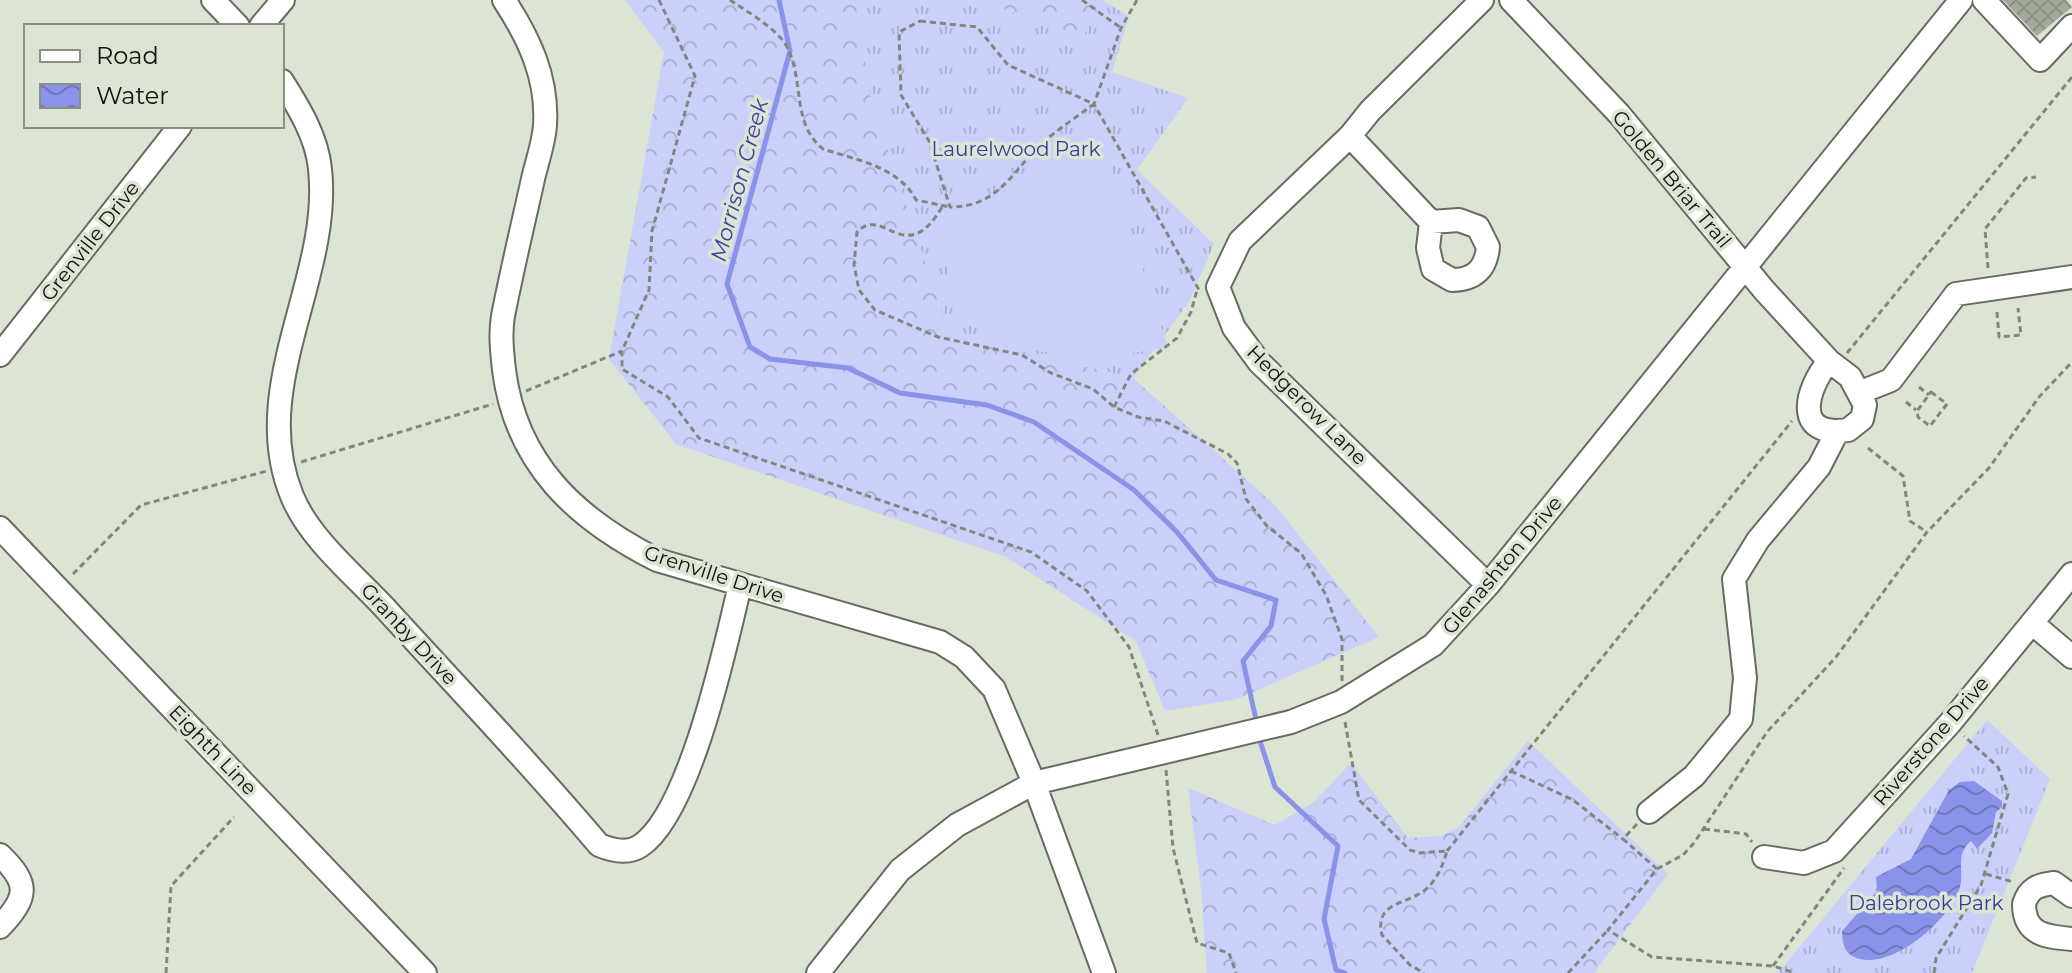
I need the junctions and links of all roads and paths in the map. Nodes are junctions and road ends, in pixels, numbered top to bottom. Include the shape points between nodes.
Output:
1 (213, 0) edge
2 (283, 0) edge
3 (504, 0) edge
4 (659, 0) edge
5 (730, 0) edge
6 (1082, 0) edge
7 (1137, 0) edge
8 (1482, 0) edge
9 (1511, 0) edge
10 (1961, 0) edge
11 (1984, 0) edge
12 (236, 24) edge
13 (263, 24) edge
14 (2072, 26) edge
15 (1121, 28) junction
16 (2072, 77) edge
17 (284, 84) edge
18 (1094, 104) junction
19 (178, 128) edge
20 (1350, 136) junction
21 (2036, 177) dead end
22 (942, 207) junction
23 (950, 207) junction
24 (1431, 222) dead end
25 (1988, 268) dead end
26 (1746, 269) junction
27 (2072, 277) edge
28 (1197, 290) junction
29 (1206, 290) dead end
30 (2018, 308) dead end
31 (1997, 312) dead end
32 (622, 351) junction
33 (0, 355) edge
34 (1829, 361) junction
35 (2072, 362) edge
36 (1919, 387) dead end
37 (1861, 392) junction
38 (1808, 395) junction
39 (1929, 395) junction
40 (508, 398) junction
41 (1906, 402) dead end
42 (1114, 407) junction
43 (1917, 411) junction
44 (1837, 432) junction
45 (1868, 448) dead end
46 (284, 466) junction
47 (0, 528) edge
48 (1927, 532) junction
49 (73, 574) dead end
50 (2072, 574) edge
51 (740, 585) junction
52 (1488, 585) junction
53 (2032, 623) junction
54 (2072, 657) edge
55 (1341, 685) dead end
56 (1345, 722) dead end
57 (1950, 723) junction
58 (1164, 751) junction
59 (1510, 771) junction
60 (1034, 783) junction
61 (1649, 812) joint
62 (234, 817) dead end
63 (1704, 829) junction
64 (1623, 839) junction
65 (1447, 851) junction
66 (1834, 851) junction
67 (0, 855) edge
68 (1764, 857) joint
69 (1657, 869) junction
70 (1986, 874) junction
71 (2032, 889) junction
72 (2072, 896) edge
73 (0, 927) edge
74 (1608, 930) junction
75 (2072, 939) edge
76 (1773, 966) junction
77 (166, 973) edge
78 (425, 973) edge
79 (818, 973) edge
80 (1104, 973) edge
81 (1236, 973) edge
82 (1424, 973) edge
83 (1568, 973) edge
84 (1795, 973) edge
85 (1934, 973) edge

1 - 12 street
2 - 13 street
3 - 40 street, Grenville Drive via 530,40 541,79 545,125 500,339
4 - 32 path via 695,76 652,231 649,290
5 - 22 path via 786,43 795,65 803,126 815,142 888,171 908,184 916,200
6 - 15 path
7 - 15 path
8 - 20 street, Hedgerow Lane
9 - 26 street, Golden Briar Trail via 1619,114
10 - 26 street, Glenashton Drive
11 - 14 street via 2040,60
15 - 18 path
16 - 34 path via 1848,353
17 - 46 street, Granby Drive via 306,120 320,167 321,214 278,400
18 - 23 path via 1047,139 991,198 971,207
18 - 23 path via 1008,65 977,27 920,21 899,32 901,95 929,141
18 - 28 path
19 - 33 street, Grenville Drive
20 - 24 street
20 - 52 street, Hedgerow Lane via 1240,241 1218,287 1234,328 1259,362
21 - 25 path via 2026,178 1985,229
22 - 23 path
22 - 42 path via 927,227 911,236 877,224 857,232 854,265 866,301 886,316 938,337 1022,355 1093,389
26 - 34 street, Golden Briar Trail
26 - 52 street, Glenashton Drive
27 - 37 street via 1956,294 1891,380
28 - 29 path
28 - 42 path via 1177,338 1131,374
30 - 31 path via 2021,335 1999,337
32 - 40 path
32 - 58 path via 622,369 668,397 699,438 1031,552 1087,591 1129,647
34 - 37 street, Golden Briar Trail
34 - 38 street
35 - 48 path via 2039,397 1989,468
36 - 39 path
37 - 44 street via 1862,419
38 - 44 street via 1814,423
38 - 59 path via 1787,428
39 - 43 path
39 - 43 path via 1947,404 1930,426
40 - 46 path
40 - 51 street, Grenville Drive via 536,464 564,496 657,560
41 - 43 path
42 - 55 path via 1164,421 1237,463 1246,499 1267,526 1301,553 1326,595 1342,639
44 - 61 street via 1819,467 1758,540 1734,579 1745,678 1741,719 1694,776
45 - 48 path via 1903,476 1910,521
46 - 49 path via 141,505
46 - 51 street, Granby Drive via 292,497 318,536 513,744 599,845 612,850 639,848 660,828 676,800 693,757
47 - 78 street, Eighth Line
48 - 63 path via 1836,657 1767,732
50 - 53 street, Riverstone Drive
51 - 60 street, Grenville Drive via 940,642 964,657 994,689
52 - 58 street, Glenashton Drive via 1433,645 1341,702 1291,722
53 - 54 street
53 - 57 street, Riverstone Drive
56 - 65 path via 1364,808 1410,850
57 - 66 street, Riverstone Drive
57 - 70 path via 1998,767 2008,794
58 - 60 street, Glenashton Drive
58 - 81 path via 1173,848 1197,943 1229,953
59 - 64 path via 1573,800
59 - 65 path
60 - 79 street, Glenashton Drive via 957,825 900,870
60 - 80 street, Grenville Drive
61 - 64 path
62 - 77 path via 171,886
63 - 68 path via 1746,834
63 - 69 path via 1683,855
64 - 69 path
65 - 82 path via 1425,890 1389,907 1381,918 1382,935
66 - 68 street via 1804,863
66 - 76 path via 1848,863
67 - 73 street via 23,885 15,911
69 - 74 path
70 - 71 path
70 - 85 path via 1936,958
71 - 72 street via 2054,883
71 - 75 street via 2024,904 2030,927 2047,937
74 - 76 path via 1652,957
74 - 83 path
76 - 84 path

